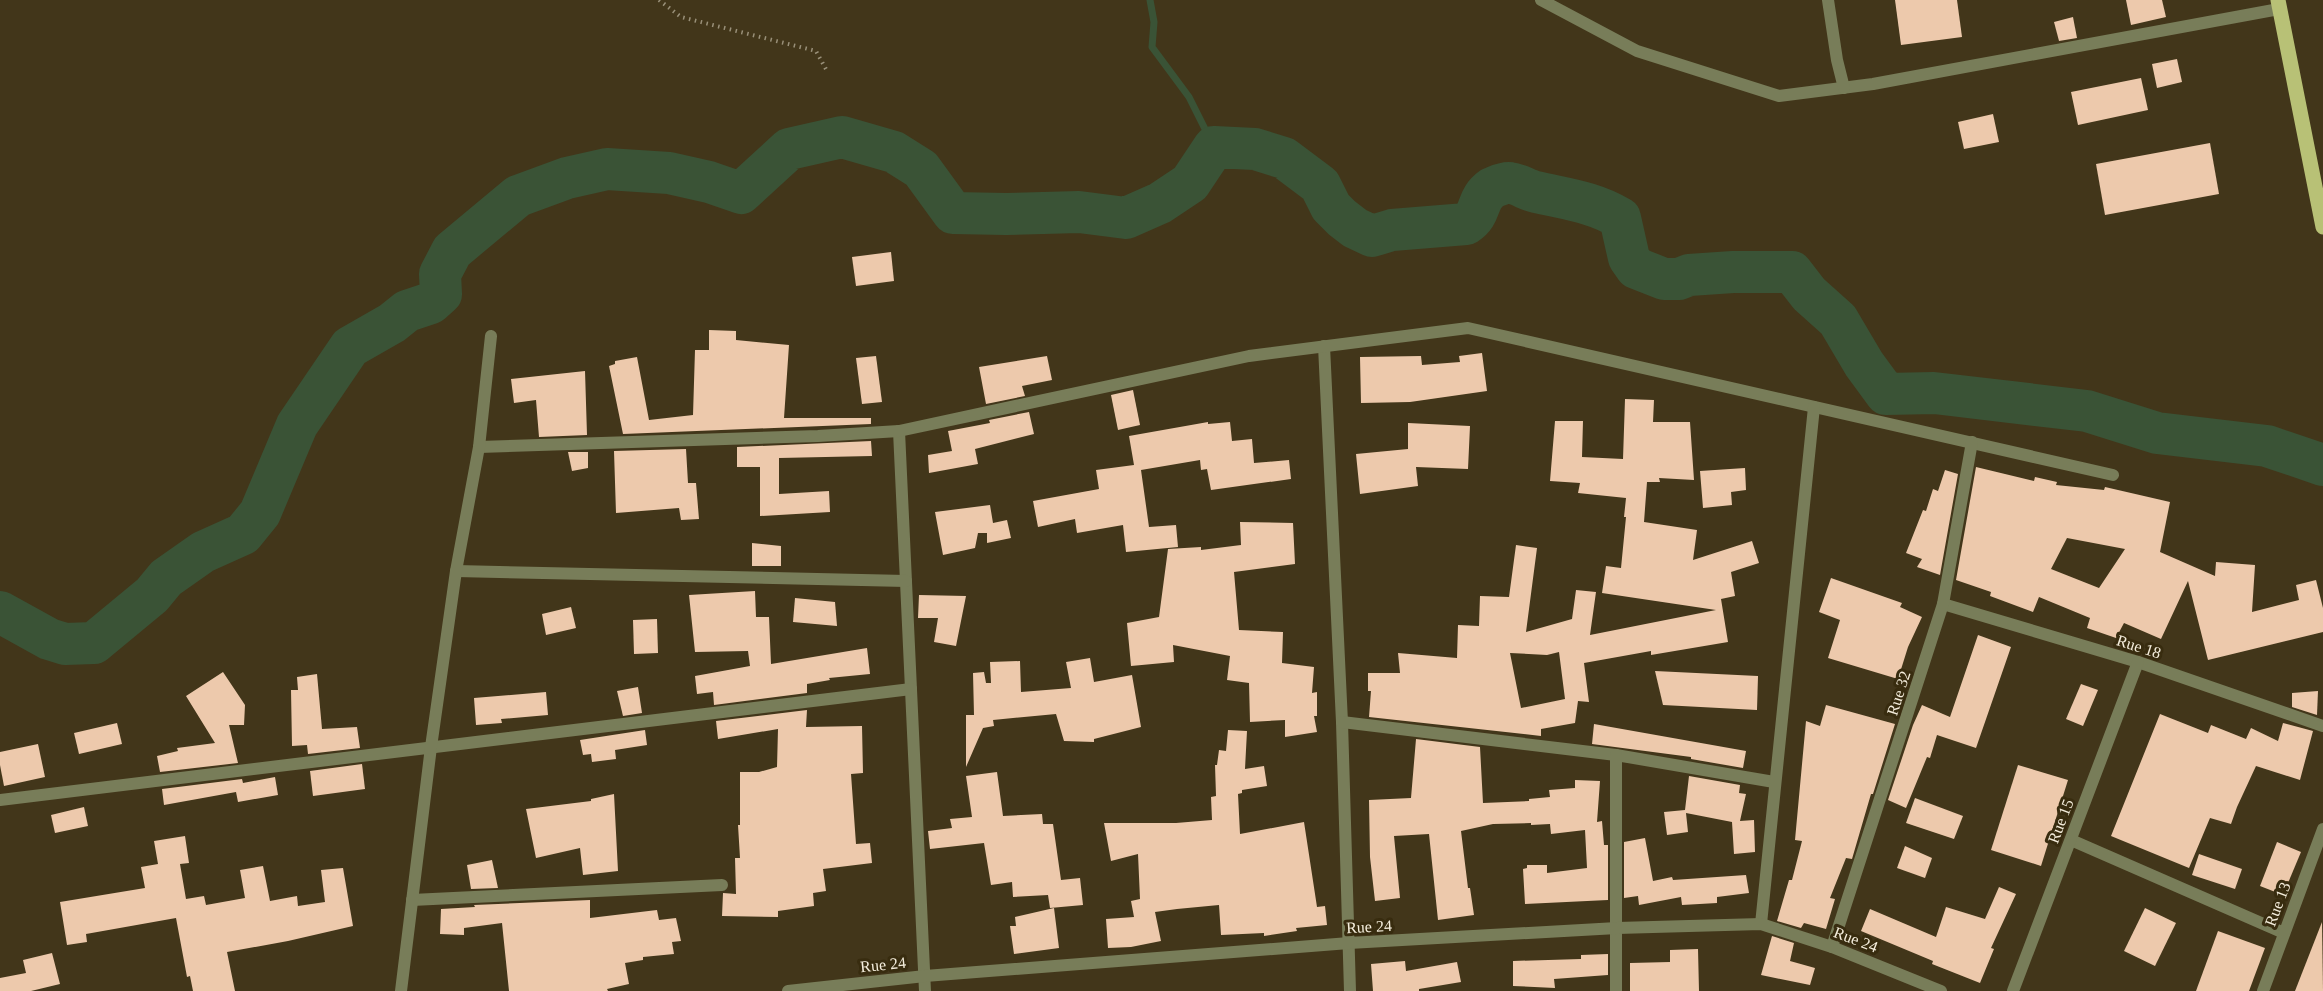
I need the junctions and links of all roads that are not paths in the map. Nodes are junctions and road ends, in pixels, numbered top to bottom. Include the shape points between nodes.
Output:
1 (1540, 0) edge
2 (1828, 0) edge
3 (2278, 4) edge
4 (1844, 88) junction
5 (2323, 227) edge
6 (491, 336) dead end
7 (1324, 346) junction
8 (1814, 407) junction
9 (899, 431) junction
10 (1972, 442) junction
11 (479, 447) junction
12 (2113, 475) dead end
13 (456, 571) junction
14 (906, 581) junction
15 (1943, 604) junction
16 (2138, 662) junction
17 (911, 689) junction
18 (1342, 722) junction
19 (2323, 726) edge
20 (431, 747) junction
21 (1616, 755) junction
22 (1774, 782) junction
23 (0, 800) edge
24 (2323, 829) edge
25 (2071, 840) junction
26 (722, 885) dead end
27 (412, 900) junction
28 (1761, 924) junction
29 (1617, 928) junction
30 (2284, 933) junction
31 (1349, 943) junction
32 (1832, 947) junction
33 (925, 976) junction
34 (401, 991) edge
35 (788, 991) edge
36 (925, 991) edge
37 (1350, 991) edge
38 (1616, 991) edge
39 (1941, 991) edge
40 (2013, 991) edge
41 (2263, 991) edge

1 - 4 street via 1637,51 1779,96
2 - 4 street
3 - 4 street
3 - 5 main road
6 - 11 street
7 - 8 street via 1468,328
7 - 9 street via 1249,356
7 - 18 street
8 - 10 street
8 - 22 street
9 - 11 street
9 - 14 street
10 - 12 street
10 - 15 street, Rue 32
11 - 13 street
13 - 14 street
13 - 20 street
14 - 17 street
15 - 16 street, Rue 18
15 - 32 street, Rue 32
16 - 19 street, Rue 18
16 - 25 street, Rue 15
17 - 20 street
17 - 33 street
18 - 21 street
18 - 31 street
20 - 23 street
20 - 27 street
21 - 22 street
21 - 29 street
22 - 28 street
24 - 30 street, Rue 13
25 - 30 street
25 - 40 street, Rue 15
26 - 27 street
27 - 34 street
28 - 29 street, Rue 24
28 - 32 street, Rue 24
29 - 31 street, Rue 24
29 - 38 street
30 - 41 street, Rue 13
31 - 33 street, Rue 24
31 - 37 street
32 - 39 street, Rue 24
33 - 35 street, Rue 24
33 - 36 street

